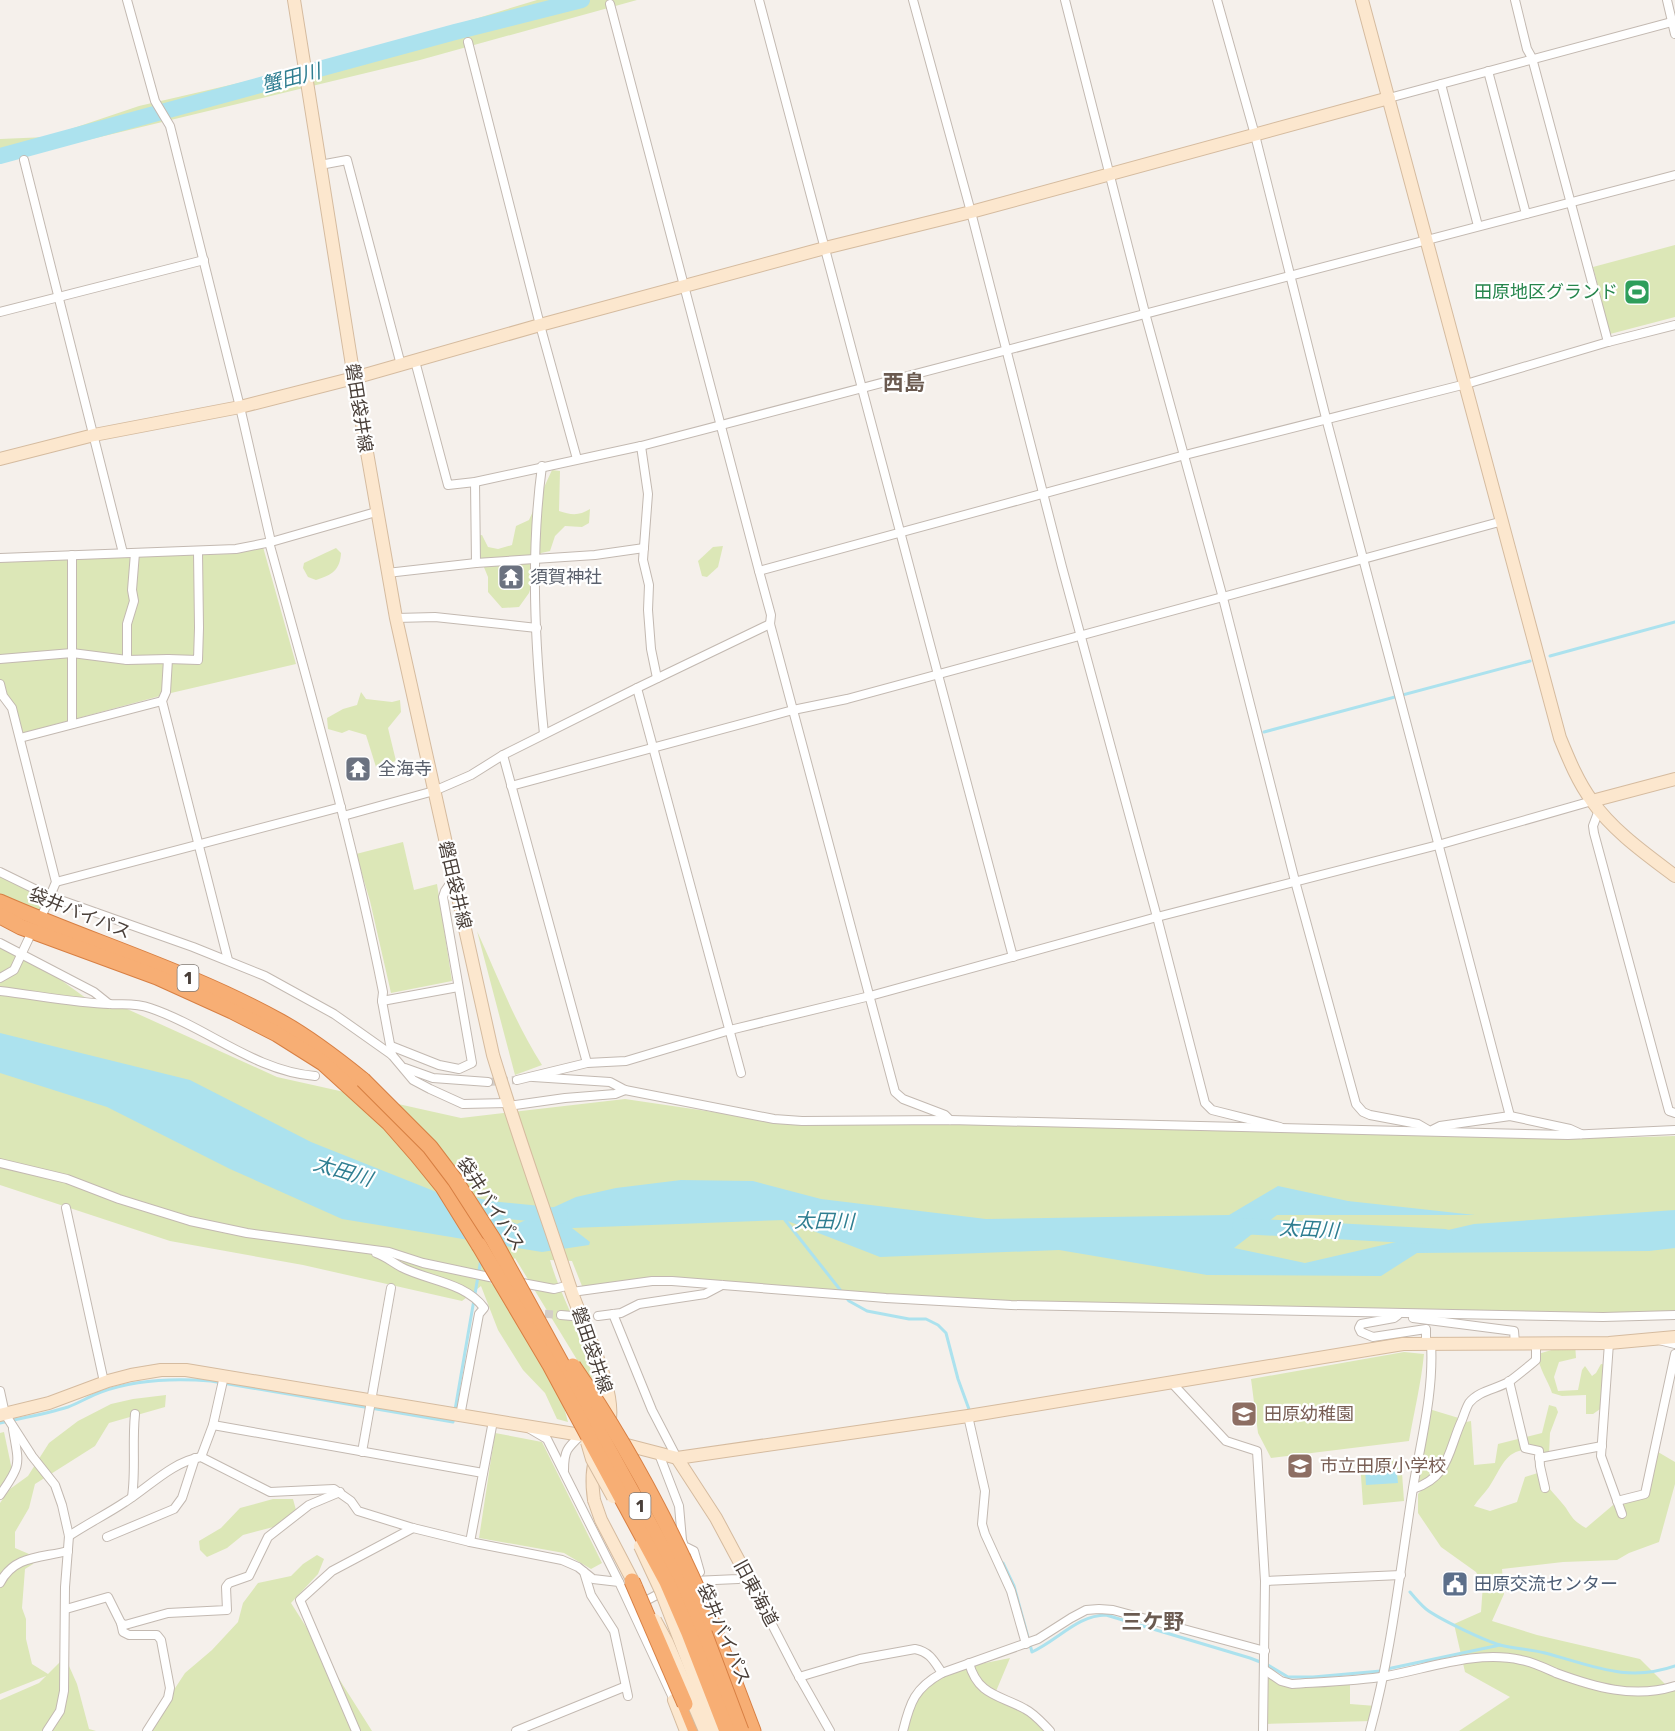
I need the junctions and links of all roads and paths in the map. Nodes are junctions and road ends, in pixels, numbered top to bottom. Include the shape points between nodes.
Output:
1 (128, 0) edge
2 (294, 0) edge
3 (759, 0) edge
4 (913, 0) edge
5 (1065, 0) edge
6 (1217, 0) edge
7 (1362, 0) edge
8 (1515, 0) edge
9 (1667, 0) edge
10 (610, 4) dead end
11 (1673, 21) edge
12 (1675, 34) edge
13 (468, 42) dead end
14 (1532, 58) junction
15 (1488, 71) junction
16 (1441, 84) junction
17 (1389, 98) junction
18 (1255, 135) junction
19 (24, 160) dead end
20 (320, 165) junction
21 (1109, 174) junction
22 (1675, 175) edge
23 (1571, 202) junction
24 (971, 212) junction
25 (1526, 213) junction
26 (1478, 226) junction
27 (1427, 239) junction
28 (825, 248) junction
29 (204, 260) junction
30 (1290, 276) junction
31 (684, 287) junction
32 (57, 297) junction
33 (0, 312) edge
34 (1145, 313) junction
35 (540, 325) junction
36 (1675, 326) edge
37 (1608, 342) junction
38 (1007, 350) junction
39 (415, 361) junction
40 (401, 365) junction
41 (354, 378) junction
42 (1466, 384) junction
43 (861, 387) junction
44 (240, 407) junction
45 (1326, 418) junction
46 (720, 425) junction
47 (94, 435) junction
48 (641, 446) junction
49 (1185, 455) junction
50 (0, 459) edge
51 (577, 459) junction
52 (542, 466) junction
53 (475, 482) junction
54 (1044, 495) junction
55 (376, 512) junction
56 (1503, 521) junction
57 (900, 534) junction
58 (270, 542) junction
59 (644, 548) junction
60 (198, 552) junction
61 (123, 553) junction
62 (135, 553) junction
63 (72, 555) junction
64 (0, 558) edge
65 (535, 559) junction
66 (1364, 559) junction
67 (476, 563) junction
68 (759, 571) junction
69 (387, 573) junction
70 (1223, 598) junction
71 (396, 618) junction
72 (770, 624) junction
73 (537, 628) junction
74 (1081, 636) junction
75 (72, 653) junction
76 (0, 659) edge
77 (168, 659) junction
78 (127, 660) junction
79 (939, 672) junction
80 (657, 678) junction
81 (0, 684) edge
82 (637, 688) junction
83 (162, 701) junction
84 (793, 710) junction
85 (72, 724) junction
86 (544, 735) junction
87 (20, 738) junction
88 (654, 747) junction
89 (503, 755) junction
90 (1675, 779) edge
91 (511, 786) junction
92 (434, 791) junction
93 (1596, 806) junction
94 (342, 812) junction
95 (1438, 844) junction
96 (198, 845) junction
97 (0, 872) edge
98 (1675, 876) edge
99 (454, 878) junction
100 (1295, 881) junction
101 (56, 882) junction
102 (49, 896) junction
103 (0, 900) edge
104 (43, 913) dead end
105 (0, 916) edge
106 (1157, 917) junction
107 (29, 938) dead end
108 (0, 943) edge
109 (23, 953) junction
110 (1013, 957) junction
111 (228, 960) junction
112 (0, 978) edge
113 (458, 987) junction
114 (0, 991) edge
115 (870, 996) junction
116 (382, 1000) junction
117 (109, 1004) junction
118 (730, 1030) junction
119 (392, 1051) junction
120 (587, 1063) junction
121 (404, 1068) junction
122 (741, 1073) dead end
123 (315, 1076) dead end
124 (533, 1077) junction
125 (516, 1080) tunnel mouth
126 (488, 1082) tunnel mouth
127 (358, 1085) junction
128 (625, 1090) junction
129 (509, 1107) junction
130 (1675, 1113) edge
131 (1510, 1116) junction
132 (950, 1120) junction
133 (1280, 1127) junction
134 (1673, 1130) edge
135 (1430, 1131) junction
136 (1581, 1134) junction
137 (0, 1165) edge
138 (66, 1208) dead end
139 (362, 1248) junction
140 (723, 1284) junction
141 (570, 1285) junction
142 (391, 1288) dead end
143 (521, 1289) junction
144 (613, 1314) junction
145 (1401, 1314) junction
146 (561, 1315) tunnel mouth
147 (1675, 1315) edge
148 (572, 1316) dead end
149 (598, 1316) dead end
150 (1675, 1337) edge
151 (1656, 1339) junction
152 (1429, 1343) junction
153 (1515, 1343) junction
154 (1536, 1343) junction
155 (1609, 1343) junction
156 (1675, 1344) edge
157 (1675, 1354) edge
158 (224, 1376) junction
159 (104, 1382) junction
160 (1171, 1382) junction
161 (1509, 1382) junction
162 (0, 1391) edge
163 (371, 1401) junction
164 (135, 1414) dead end
165 (460, 1416) junction
166 (968, 1416) junction
167 (6, 1418) edge
168 (493, 1421) junction
169 (213, 1425) junction
170 (525, 1426) junction
171 (583, 1433) junction
172 (605, 1439) junction
173 (1602, 1446) junction
174 (362, 1452) junction
175 (659, 1454) junction
176 (198, 1458) junction
177 (677, 1458) junction
178 (1539, 1458) junction
179 (564, 1470) junction
180 (483, 1473) junction
181 (592, 1486) junction
182 (1545, 1488) dead end
183 (1413, 1489) junction
184 (340, 1492) junction
185 (0, 1494) edge
186 (132, 1497) junction
187 (1617, 1501) junction
188 (582, 1507) junction
189 (1622, 1514) dead end
190 (413, 1528) junction
191 (69, 1536) junction
192 (107, 1537) dead end
193 (470, 1542) junction
194 (68, 1551) junction
195 (585, 1572) junction
196 (1401, 1575) junction
197 (747, 1576) junction
198 (625, 1581) junction
199 (689, 1581) junction
200 (1265, 1581) junction
201 (0, 1583) edge
202 (632, 1608) junction
203 (66, 1609) junction
204 (121, 1623) junction
205 (1026, 1644) junction
206 (1265, 1651) junction
207 (969, 1664) junction
208 (1265, 1670) junction
209 (942, 1673) junction
210 (733, 1675) junction
211 (1384, 1676) junction
212 (799, 1677) junction
213 (1675, 1686) edge
214 (679, 1702) junction
215 (47, 1731) edge
216 (147, 1731) edge
217 (356, 1731) edge
218 (516, 1731) edge
219 (686, 1731) edge
220 (696, 1731) edge
221 (705, 1731) edge
222 (715, 1731) edge
223 (727, 1731) edge
224 (741, 1731) edge
225 (753, 1731) edge
226 (830, 1731) edge
227 (903, 1731) edge
228 (1050, 1731) edge
229 (1263, 1731) edge
230 (1370, 1731) edge

1 - 29 street via 155,101 170,126
2 - 20 street, 磐田袋井線
3 - 28 street
4 - 24 street
5 - 21 street
6 - 18 street
7 - 17 street
8 - 14 street
9 - 11 street
10 - 31 street
11 - 12 street
11 - 14 street
13 - 35 street
14 - 15 street
14 - 23 street
15 - 16 street
15 - 25 street
16 - 17 street
16 - 26 street
17 - 18 street
17 - 27 street
18 - 21 street
18 - 30 street
19 - 32 street
20 - 40 street via 347,160
20 - 41 street, 磐田袋井線
21 - 24 street
21 - 34 street
22 - 23 street
23 - 25 street
23 - 37 street
24 - 28 street
24 - 38 street
25 - 26 street
26 - 27 street
27 - 30 street
27 - 42 street
28 - 31 street
28 - 43 street
29 - 32 street
29 - 44 street
30 - 34 street
30 - 45 street
31 - 35 street
31 - 46 street
32 - 33 street
32 - 47 street
34 - 38 street
34 - 49 street
35 - 39 street
35 - 51 street
36 - 37 street
37 - 42 street
38 - 43 street
38 - 54 street
39 - 40 street
39 - 53 street via 448,485
40 - 41 street
41 - 44 street
41 - 55 street, 磐田袋井線
42 - 45 street
42 - 56 street
43 - 46 street
43 - 57 street
44 - 47 street
44 - 58 street
45 - 49 street
45 - 66 street
46 - 48 street
46 - 68 street
47 - 50 street
47 - 61 street
48 - 51 street
48 - 59 street via 648,494
49 - 54 street
49 - 70 street
51 - 52 street
52 - 53 street
52 - 65 street
53 - 67 street
54 - 57 street
54 - 74 street
55 - 58 street
55 - 69 street, 磐田袋井線
56 - 66 street
56 - 93 street via 1560,738
57 - 68 street
57 - 79 street
58 - 60 street
58 - 94 street
59 - 65 street
59 - 80 street via 651,649
60 - 62 street
60 - 77 street via 198,660
61 - 62 street
61 - 63 street
62 - 78 street
63 - 64 street
63 - 75 street
65 - 67 street
65 - 73 street
66 - 70 street
66 - 95 street
67 - 69 street
68 - 72 street
69 - 71 street, 磐田袋井線
70 - 74 street
70 - 100 street
71 - 73 street via 435,617
71 - 92 street, 磐田袋井線
72 - 80 street
72 - 84 street
73 - 86 street
74 - 79 street
74 - 106 street
75 - 76 street
75 - 78 street
75 - 85 street
77 - 78 street
77 - 83 street
79 - 84 street
79 - 110 street
80 - 82 street
81 - 87 street
82 - 86 street
82 - 88 street
83 - 85 street
83 - 96 street
84 - 88 street
84 - 115 street
85 - 87 street
86 - 89 street
87 - 101 street
88 - 91 street
88 - 118 street
89 - 91 street
89 - 92 street
90 - 93 street
91 - 120 street
92 - 94 street
92 - 99 street, 磐田袋井線
93 - 95 street
93 - 98 street via 1636,847
93 - 130 street via 1593,833 1669,1111
94 - 96 street
94 - 116 street via 372,936
95 - 100 street
95 - 131 street
96 - 101 street
96 - 111 street
97 - 102 street
99 - 113 street via 443,897
99 - 129 street, 磐田袋井線
100 - 106 street
100 - 135 street via 1356,1104 1370,1115 1418,1124
101 - 102 street
102 - 104 street
102 - 111 street
103 - 127 highway, 袋井バイパス / 1 via 237,999 328,1052
105 - 127 highway, 袋井バイパス / 1 via 157,977 232,1011
106 - 110 street
106 - 133 street via 1205,1103 1212,1110
107 - 109 street
108 - 109 street
109 - 112 street via 14,970
109 - 117 street
110 - 115 street
111 - 119 street via 297,992
113 - 116 street
113 - 119 street via 472,1063 459,1070
114 - 117 street
115 - 118 street
115 - 132 street via 895,1092
116 - 119 street
117 - 123 street via 133,1003 150,1008 266,1065 296,1075
118 - 120 street via 626,1061
118 - 122 street
119 - 121 street
120 - 124 street
121 - 126 street via 433,1078
121 - 129 street via 413,1080 463,1104
124 - 125 street
124 - 128 street via 610,1082
127 - 143 highway, 袋井バイパス / 1, bridge via 399,1114 430,1147 493,1239
127 - 171 highway, 袋井バイパス / 1, bridge via 443,1187 550,1365
128 - 129 street
128 - 132 street via 774,1119
129 - 141 street, 磐田袋井線
131 - 135 street via 1440,1126
131 - 136 street
132 - 133 street
133 - 135 street
134 - 136 street
135 - 136 street
137 - 139 street via 67,1179 190,1221 247,1233
138 - 159 street
139 - 141 street via 554,1289
139 - 165 street via 464,1291 484,1308 479,1314
140 - 141 street via 652,1281
140 - 144 street via 705,1294 639,1304
140 - 145 street via 1011,1305
141 - 172 street, 磐田袋井線 via 611,1404
142 - 163 street
143 - 210 highway, 1, bridge via 585,1383 649,1491 690,1570
143 - 224 highway, 袋井バイパス / 1, bridge via 678,1576 702,1627
144 - 149 street
144 - 177 street via 652,1410
145 - 147 street
145 - 152 street via 1361,1324 1359,1328 1373,1337 1426,1329
145 - 153 street via 1514,1331
146 - 148 street
150 - 151 street
151 - 155 street
151 - 156 street
152 - 153 street
152 - 160 street
152 - 183 street via 1432,1379
153 - 154 street
154 - 155 street
154 - 161 street via 1536,1360
155 - 173 street
157 - 187 street via 1644,1494
158 - 159 street via 161,1370
158 - 163 street
158 - 169 street
159 - 167 street
160 - 166 street
160 - 200 street via 1226,1441 1257,1451
161 - 178 street via 1524,1448 1539,1451
161 - 183 street via 1476,1396 1454,1436 1448,1461 1438,1474
162 - 167 street
163 - 165 street
163 - 174 street
164 - 186 street
165 - 168 street
166 - 177 street
166 - 205 street via 985,1491 982,1524 1011,1591
167 - 185 street via 18,1461 17,1471
167 - 191 street via 55,1485
168 - 170 street
168 - 180 street
169 - 174 street
169 - 176 street
170 - 171 street
170 - 179 street via 547,1439
171 - 172 street
171 - 179 street via 564,1455
171 - 222 street, bridge via 592,1459 661,1591
171 - 223 highway, 袋井バイパス / 1, bridge via 667,1582
172 - 175 street
172 - 181 street, 磐田袋井線 via 594,1464
173 - 178 street
173 - 187 street via 1601,1456
174 - 180 street
175 - 177 street
175 - 199 street via 679,1506 684,1546 694,1551 700,1572
176 - 184 street via 270,1492
176 - 186 street via 178,1466
176 - 192 street via 174,1509
177 - 197 street, 旧東海道
178 - 182 street
179 - 188 street
180 - 193 street
181 - 188 street
181 - 198 street, 磐田袋井線, bridge
183 - 196 street
184 - 190 street via 358,1511
184 - 204 street via 309,1505 268,1537 249,1576 226,1587 227,1610 168,1613
186 - 191 street
187 - 189 street
188 - 198 street
190 - 193 street
190 - 217 street via 332,1571 300,1600
191 - 194 street
193 - 195 street via 562,1560
194 - 201 street via 15,1564
194 - 203 street
195 - 198 street via 593,1579
195 - 218 street via 591,1595 614,1630 626,1691
196 - 200 street
196 - 211 street
197 - 199 street
197 - 212 street, 旧東海道
198 - 202 street
198 - 214 highway, bridge
198 - 221 street, 磐田袋井線, bridge via 668,1642
199 - 202 street
200 - 206 street
202 - 214 street
203 - 204 street via 108,1597
203 - 215 street via 64,1691 60,1711
204 - 216 street via 123,1632 129,1635 157,1635 161,1640 170,1688
205 - 206 street via 1086,1610 1099,1609
205 - 207 street
206 - 208 street
207 - 209 street
207 - 228 street via 977,1683 994,1696 1025,1709
208 - 211 street via 1292,1684
208 - 229 street
209 - 212 street via 930,1655 915,1649 860,1659
209 - 227 street via 914,1696
210 - 214 street
210 - 225 highway, 1
211 - 213 street via 1496,1657 1522,1660 1611,1690 1654,1691
211 - 230 street
212 - 226 street, 旧東海道
214 - 219 street
214 - 220 highway

